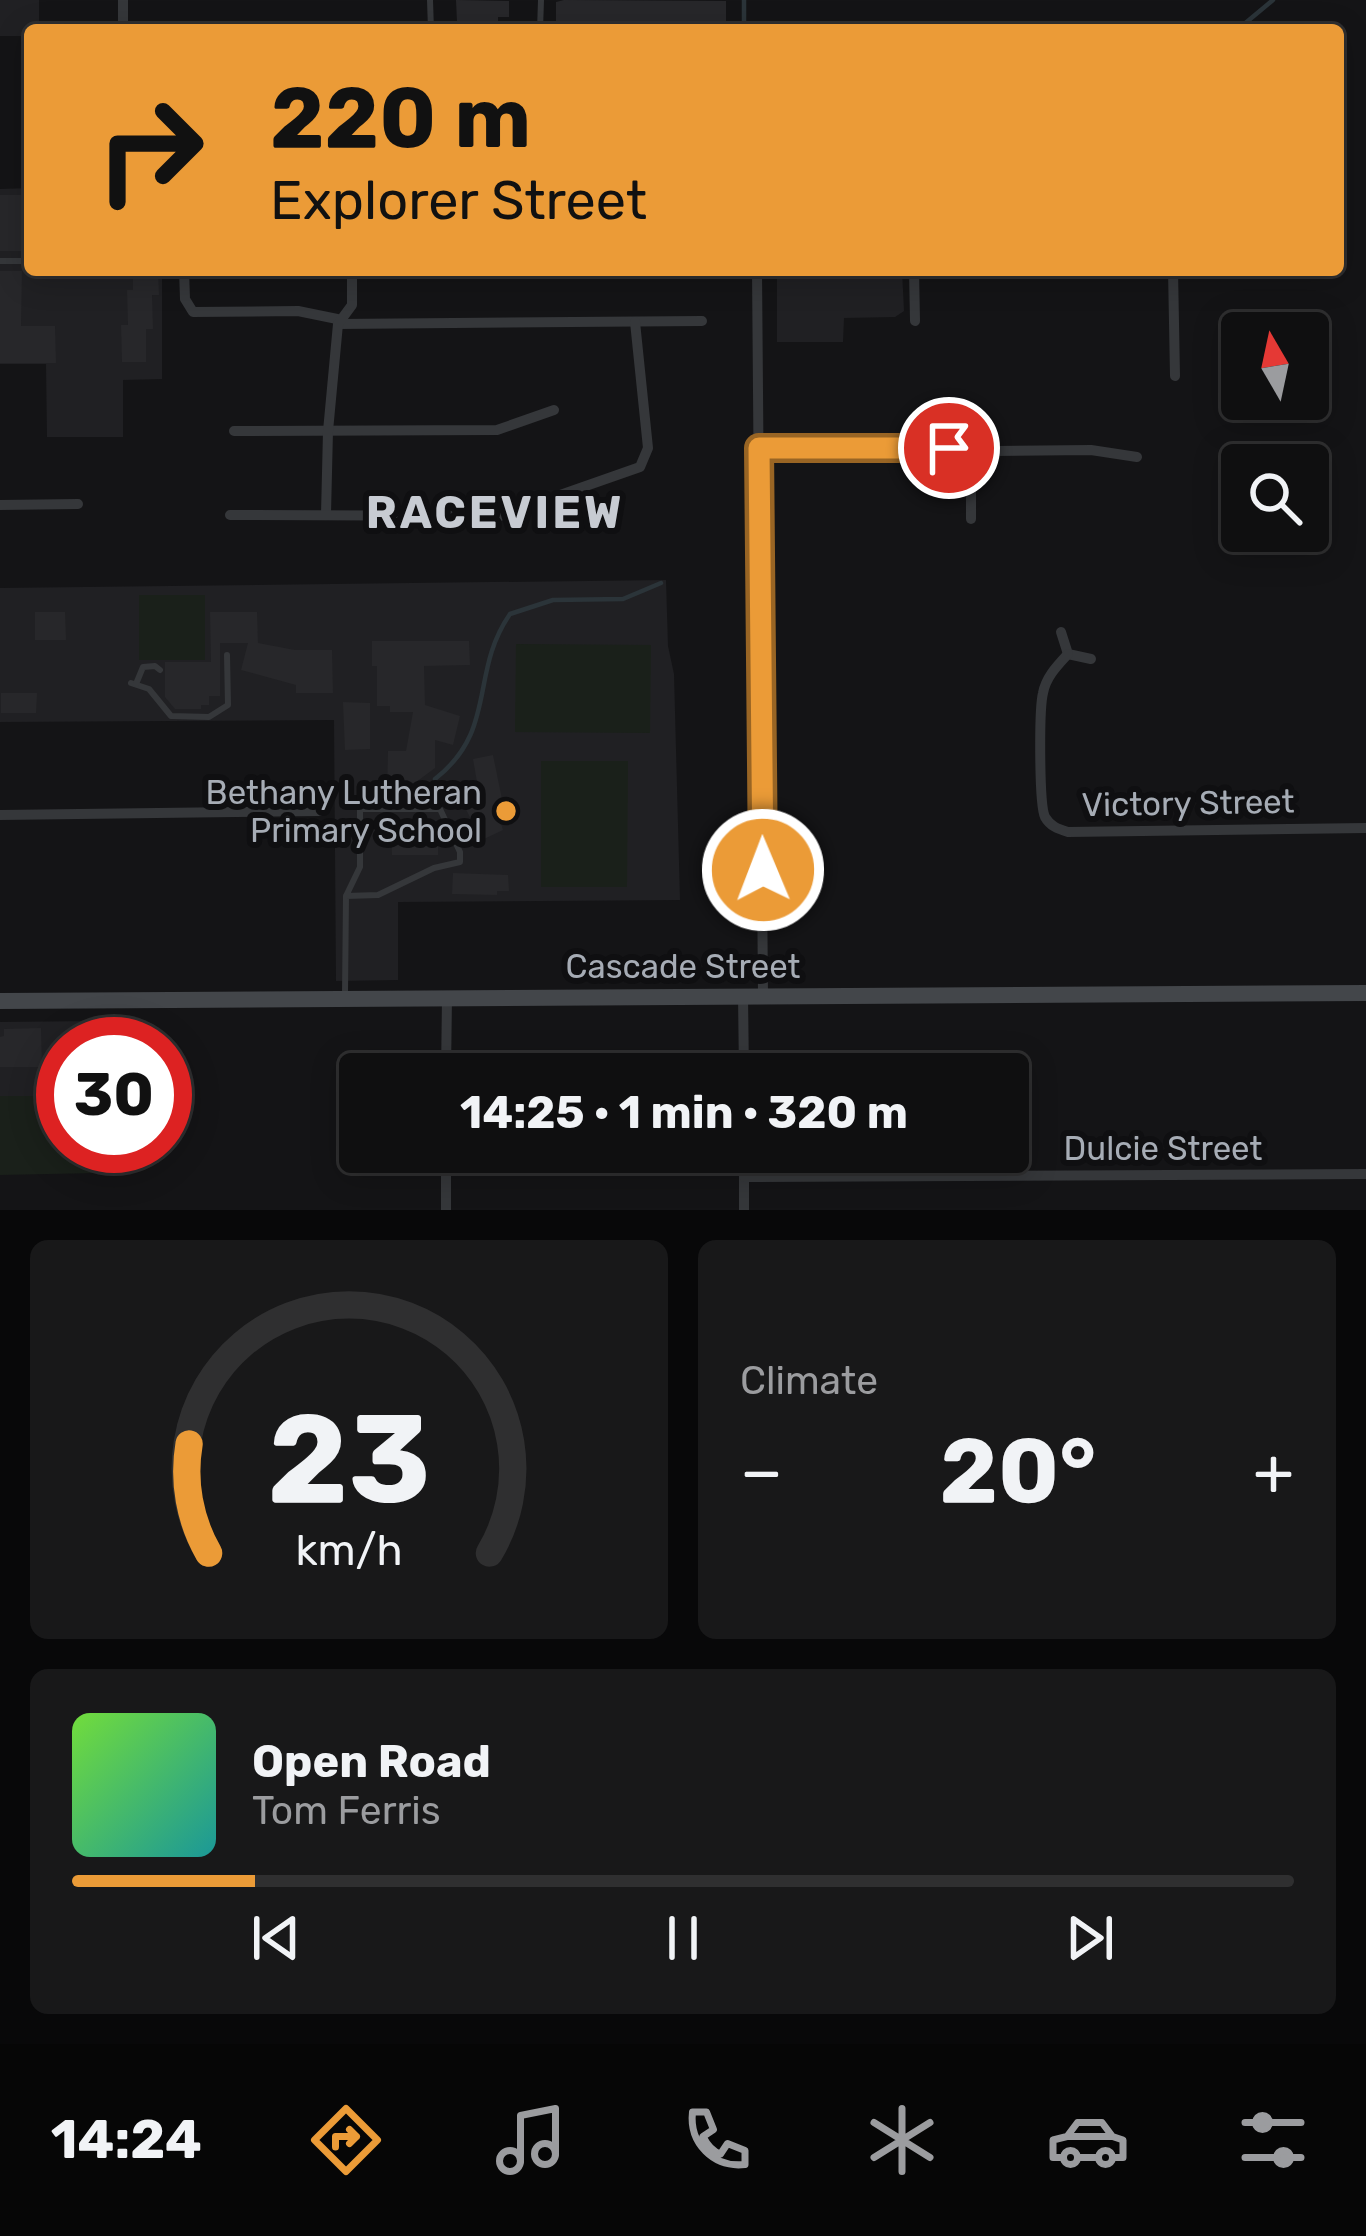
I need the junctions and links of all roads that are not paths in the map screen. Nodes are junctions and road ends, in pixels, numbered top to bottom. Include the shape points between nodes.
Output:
1 (184, 276) edge
2 (352, 276) edge
3 (758, 276) edge
4 (914, 276) edge
5 (1173, 276) edge
6 (702, 321) dead end
7 (916, 321) dead end
8 (340, 322) junction
9 (635, 322) junction
10 (1174, 376) dead end
11 (554, 410) dead end
12 (234, 431) dead end
13 (328, 431) junction
14 (759, 448) junction
15 (971, 456) junction
16 (1137, 457) dead end
17 (78, 504) dead end
18 (0, 505) edge
19 (230, 514) dead end
20 (326, 514) junction
21 (970, 519) dead end
22 (1061, 632) dead end
23 (1068, 654) junction
24 (227, 655) dead end
25 (1091, 659) dead end
26 (149, 688) junction
27 (321, 811) dead end
28 (0, 815) edge
29 (1366, 828) edge
30 (346, 896) junction
31 (1366, 993) edge
32 (743, 995) junction
33 (763, 995) junction
34 (447, 997) junction
35 (345, 998) junction
36 (0, 1001) edge
37 (446, 1053) edge
38 (744, 1053) edge
39 (446, 1173) edge
40 (744, 1173) edge
41 (1366, 1174) edge
42 (744, 1177) junction
43 (446, 1210) edge
44 (744, 1210) edge

1 - 8 street via 193,312 298,311
2 - 8 street via 352,305
3 - 14 street
4 - 7 street
5 - 10 street
6 - 9 street
8 - 9 street
8 - 13 street
9 - 20 street via 648,448 640,467 500,516
11 - 13 street via 497,430
12 - 13 street
13 - 20 street
14 - 15 street via 949,448
14 - 33 street
15 - 16 street via 1091,450
15 - 21 street
17 - 18 street
19 - 20 street
22 - 23 street
23 - 25 street
23 - 29 street, Victory Street via 1041,701 1049,824 1068,832
24 - 26 lane via 228,705 216,715 171,716
26 - 26 lane via 134,684 143,667 155,666 160,675
27 - 28 street
30 - 30 lane via 359,867 360,809 440,809 460,862 378,895
30 - 35 lane
31 - 33 main road, Cascade Street
32 - 33 main road, Cascade Street
32 - 34 main road, Cascade Street
32 - 38 street
34 - 35 main road, Cascade Street
34 - 37 street
35 - 36 main road, Cascade Street
39 - 43 street
40 - 42 street
41 - 42 street, Dulcie Street
42 - 44 street

